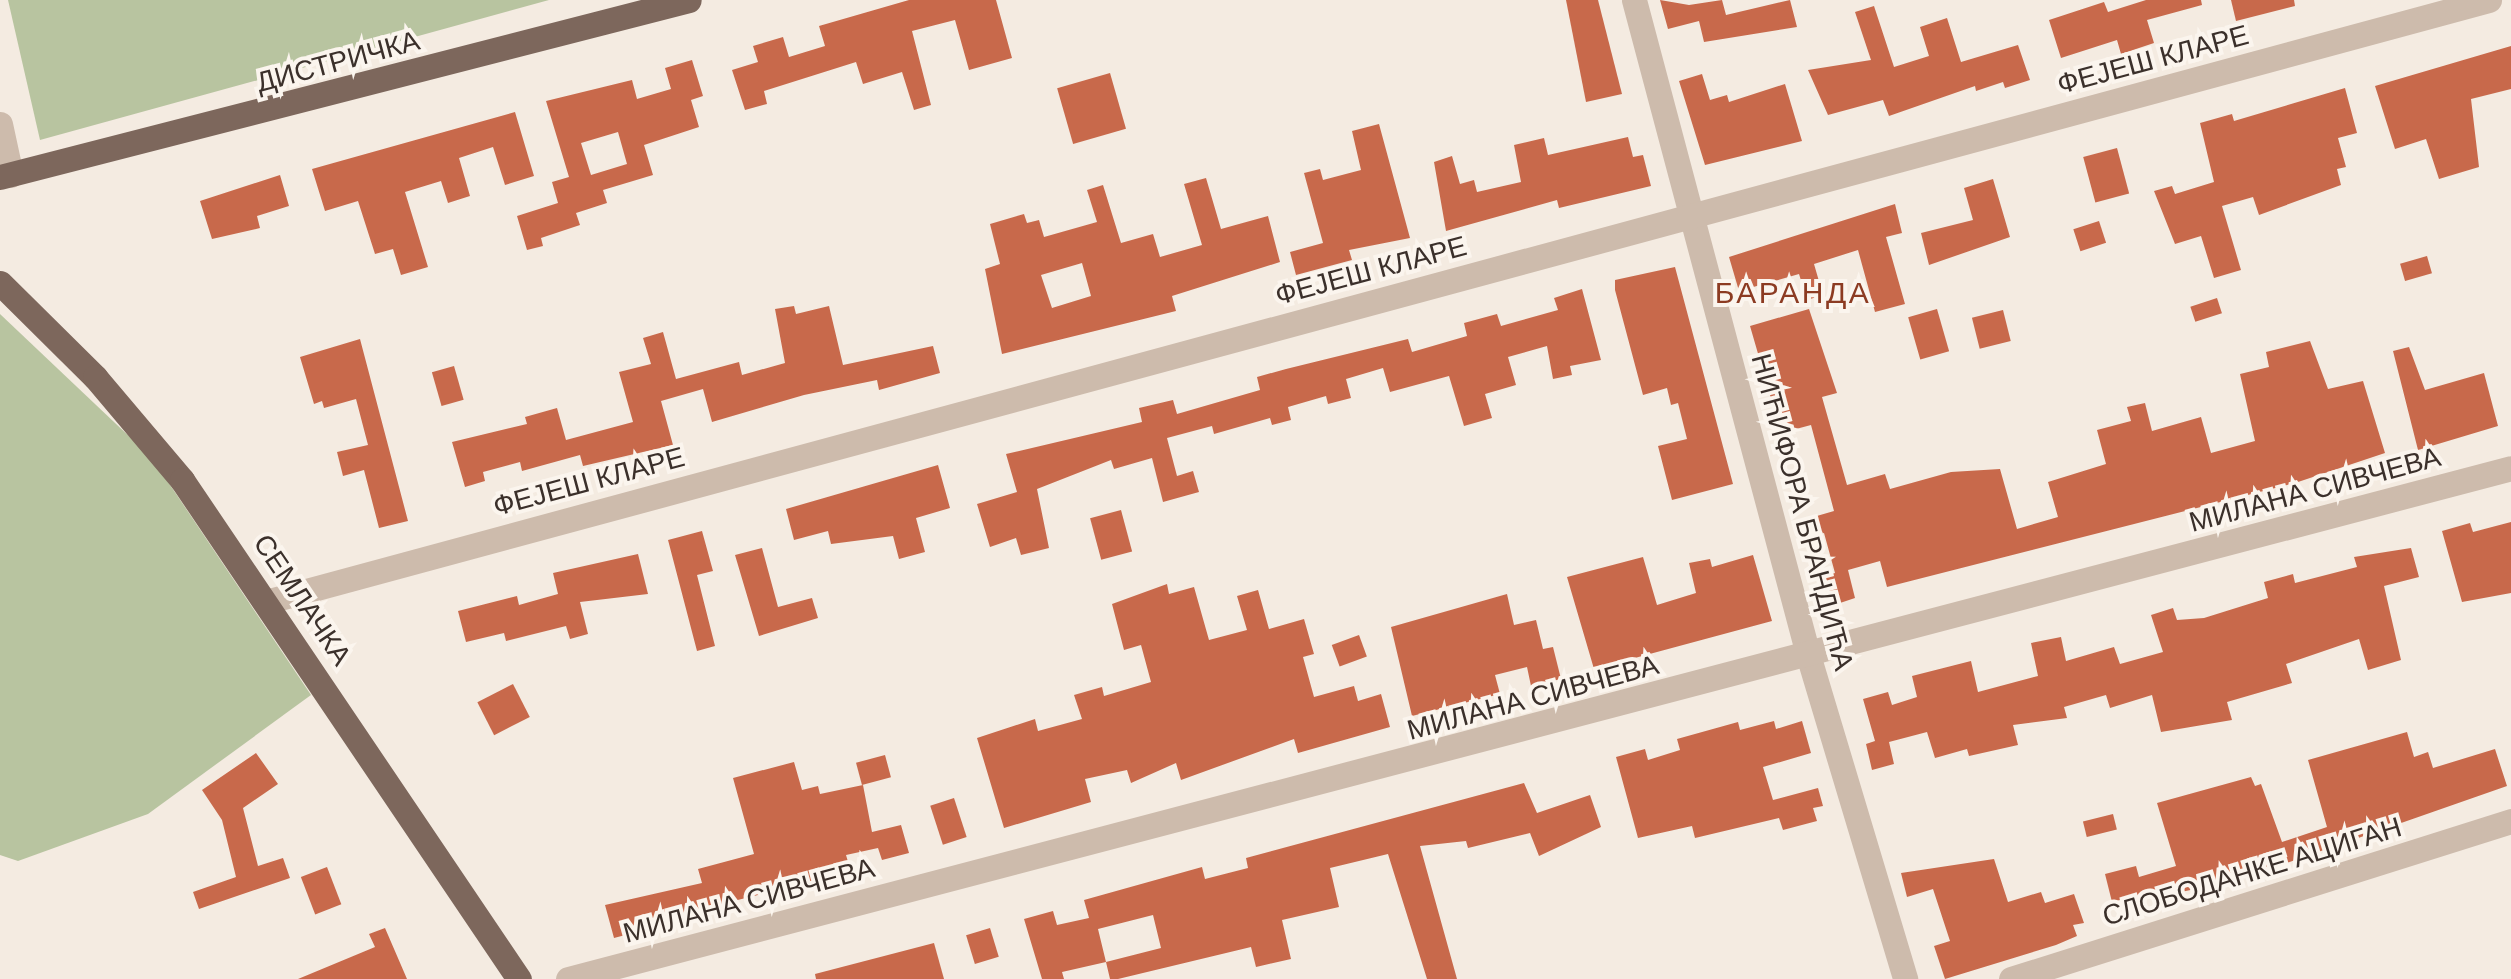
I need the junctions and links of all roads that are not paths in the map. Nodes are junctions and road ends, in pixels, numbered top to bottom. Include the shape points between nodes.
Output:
1 (689, 0) edge
2 (1634, 0) edge
3 (2489, 0) edge
4 (0, 124) edge
5 (5, 176) edge
6 (1692, 216) junction
7 (0, 282) edge
8 (2511, 468) edge
9 (269, 602) junction
10 (1809, 658) junction
11 (2511, 821) edge
12 (519, 979) edge
13 (568, 979) edge
14 (1905, 979) edge
15 (2011, 979) edge

1 - 5 main road, ДИСТРИЧКА
2 - 6 street, НИЋИФОРА БРАНДИЋА
3 - 6 street, ФЕЈЕШ КЛАРЕ
4 - 5 street
6 - 9 street, ФЕЈЕШ КЛАРЕ
6 - 10 street, НИЋИФОРА БРАНДИЋА
7 - 9 main road, СЕМЛАЧКА via 144,433
8 - 10 street, МИЛАНА СИВЧЕВА
9 - 12 main road, СЕМЛАЧКА
10 - 13 street, МИЛАНА СИВЧЕВА
10 - 14 street, НИЋИФОРА БРАНДИЋА
11 - 15 street, СЛОБОДАНКЕ АЦИГАН

